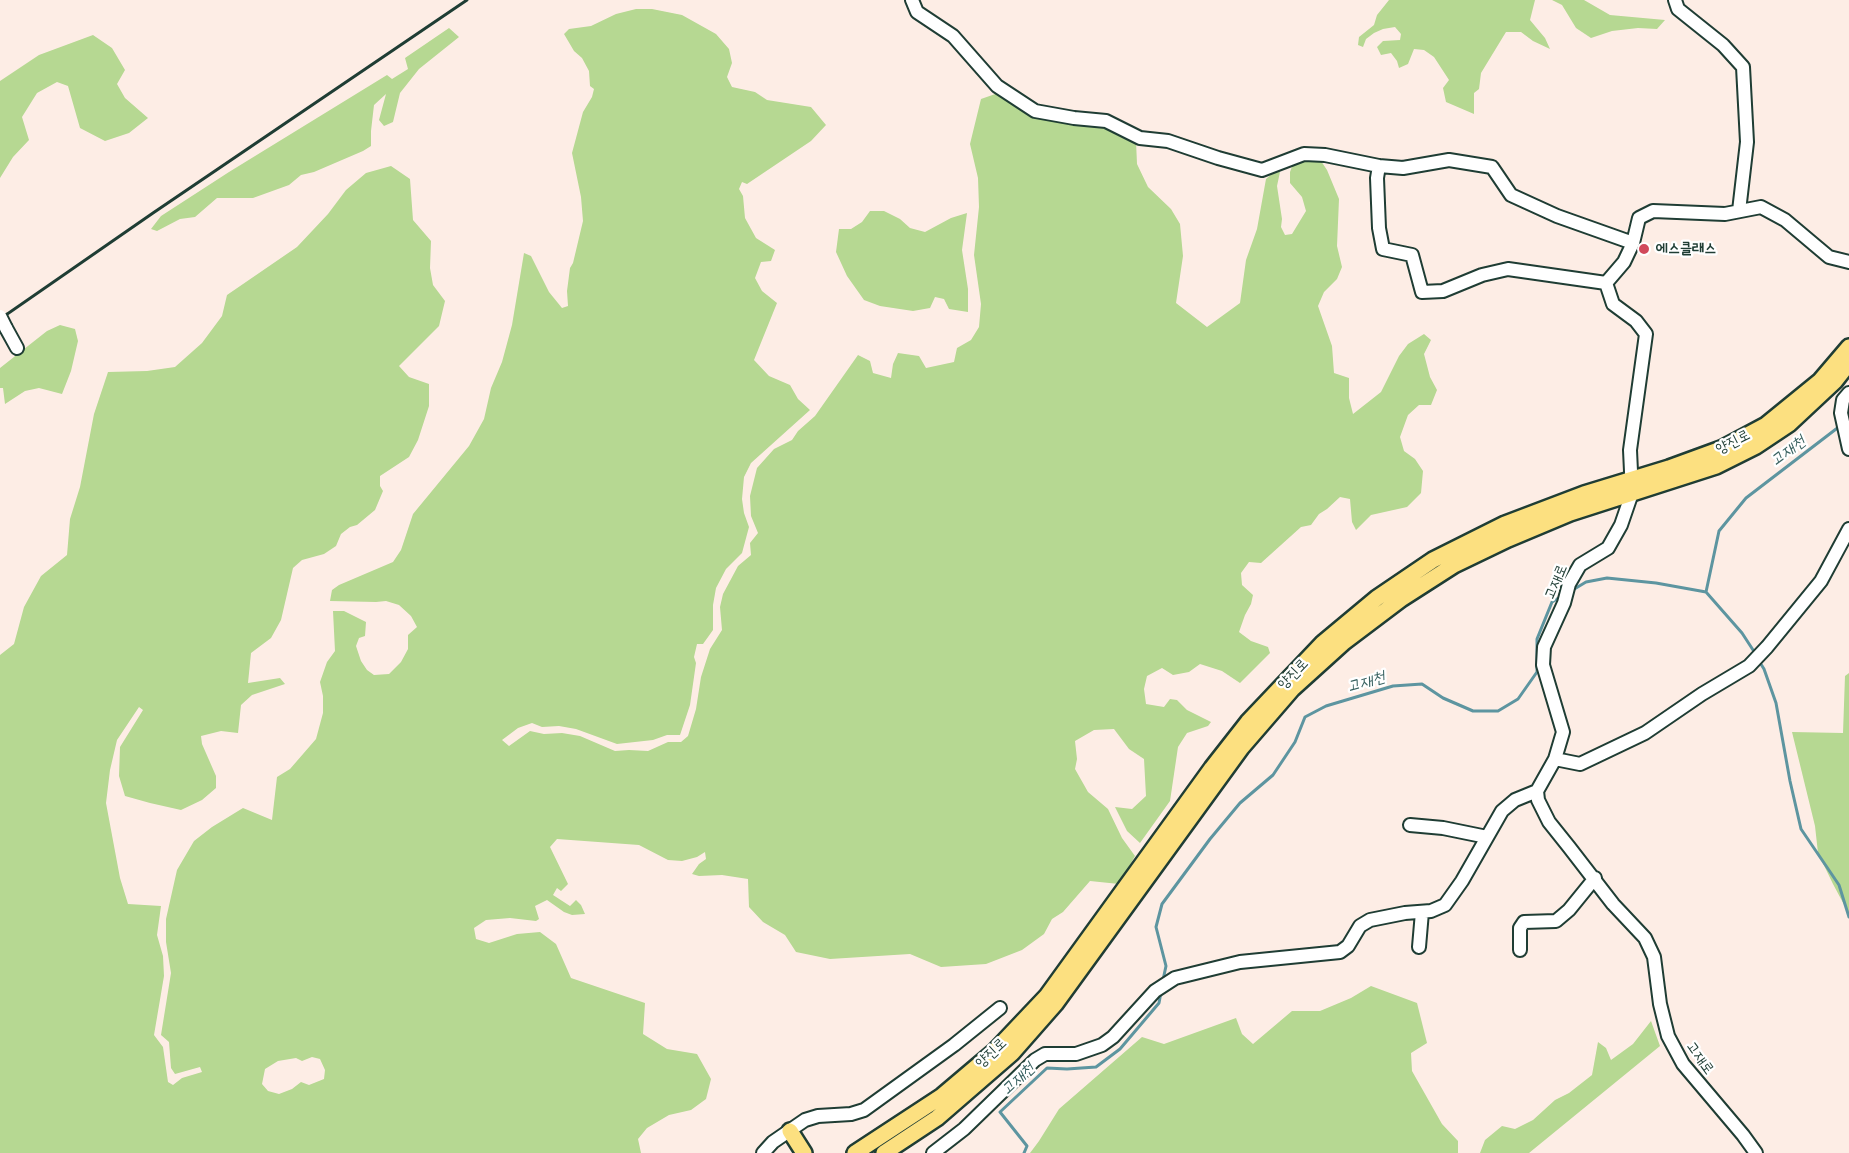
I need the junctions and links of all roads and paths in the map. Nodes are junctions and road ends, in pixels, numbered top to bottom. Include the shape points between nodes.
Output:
1 (912, 0) edge
2 (1675, 0) edge
3 (1379, 166) junction
4 (1739, 211) junction
5 (1633, 243) junction
6 (1849, 262) edge
7 (1606, 283) junction
8 (0, 316) edge
9 (1849, 347) edge
10 (17, 348) dead end
11 (1849, 363) edge
12 (1849, 393) edge
13 (1849, 449) edge
14 (1632, 486) junction
15 (1849, 529) edge
16 (1555, 759) junction
17 (1537, 791) junction
18 (1410, 825) dead end
19 (1487, 837) junction
20 (1595, 878) junction
21 (1422, 912) junction
22 (1419, 947) dead end
23 (1520, 950) dead end
24 (1000, 1008) dead end
25 (790, 1131) junction
26 (763, 1153) edge
27 (804, 1153) edge
28 (855, 1153) edge
29 (884, 1153) edge
30 (933, 1153) edge
31 (1756, 1153) edge

1 - 3 street via 917,12 953,36 997,86 1035,111 1107,121 1140,138 1168,141 1262,170 1304,154 1325,154
2 - 4 street via 1678,9 1723,45 1743,67 1747,142
3 - 5 street via 1403,168 1449,160 1492,167 1511,195
3 - 7 street via 1383,249 1412,255 1422,292 1443,291 1508,269
4 - 5 street via 1653,211 1639,218
4 - 6 street via 1761,207 1785,220 1829,257
5 - 7 street via 1624,262
7 - 14 street, 고재로 via 1613,304 1646,334 1630,450
8 - 10 street, bridge
9 - 14 main road, 양진로 via 1820,381 1766,424 1721,449
11 - 14 main road, 양진로 via 1789,424 1756,446 1716,466
12 - 13 street via 1841,413
14 - 16 street, 고재로 via 1621,525 1608,548 1580,565 1544,647 1543,665 1563,732
14 - 28 main road, 양진로 via 1575,497 1467,541 1377,598 1323,643 1248,722 1212,768 1047,996 994,1052 942,1096
14 - 29 main road, 양진로 via 1454,565 1344,642 1292,689 1241,748 1055,1004 1012,1053 937,1118
15 - 16 street via 1821,581 1749,666 1645,733 1580,764
16 - 17 street, 고재로
17 - 19 street via 1509,803
17 - 20 street, 고재로 via 1549,822
18 - 19 street
19 - 21 street via 1449,901 1440,908
20 - 23 street via 1556,921 1524,922 1520,928
20 - 31 street, 고재로 via 1613,904 1646,938 1654,957 1668,1036 1683,1064
21 - 22 street
21 - 30 street via 1370,920 1340,952 1240,962 1175,978 1149,996 1102,1045 1076,1054 1045,1054 1035,1060 964,1129
24 - 25 street via 864,1110 818,1116
25 - 26 street
25 - 27 main road

